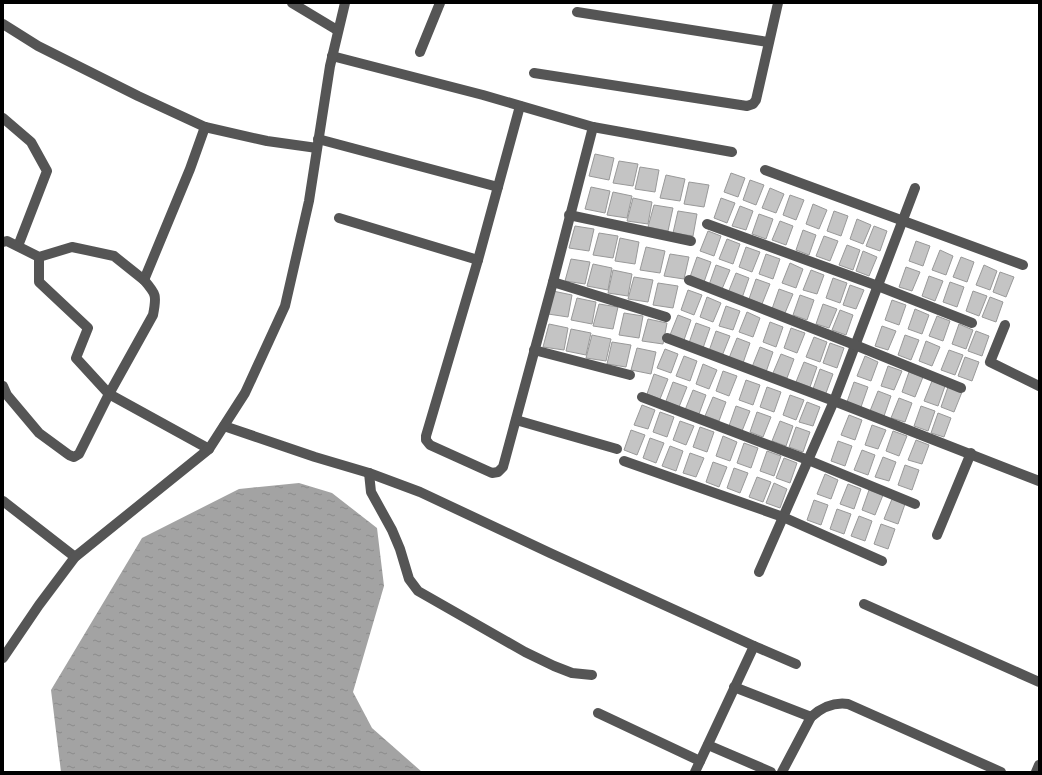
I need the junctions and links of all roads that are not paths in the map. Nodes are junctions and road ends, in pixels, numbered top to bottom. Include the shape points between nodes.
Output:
1 (292, 3) edge
2 (345, 3) edge
3 (440, 3) edge
4 (778, 3) edge
5 (577, 12) dead end
6 (3, 24) edge
7 (338, 30) junction
8 (768, 42) junction
9 (420, 52) dead end
10 (332, 56) junction
11 (534, 73) dead end
12 (520, 106) junction
13 (3, 118) edge
14 (205, 127) junction
15 (593, 127) junction
16 (318, 144) junction
17 (732, 152) dead end
18 (765, 170) dead end
19 (498, 187) junction
20 (915, 188) dead end
21 (569, 215) junction
22 (339, 218) dead end
23 (903, 220) junction
24 (707, 224) dead end
25 (691, 241) dead end
26 (3, 242) edge
27 (18, 246) junction
28 (38, 256) junction
29 (478, 260) junction
30 (1023, 265) dead end
31 (144, 280) junction
32 (689, 280) dead end
33 (553, 282) junction
34 (878, 286) junction
35 (666, 317) dead end
36 (972, 323) dead end
37 (1006, 326) dead end
38 (667, 338) dead end
39 (855, 345) junction
40 (534, 350) junction
41 (630, 376) dead end
42 (3, 386) edge
43 (1039, 386) edge
44 (961, 388) dead end
45 (109, 394) junction
46 (642, 397) dead end
47 (834, 400) junction
48 (516, 420) junction
49 (224, 426) junction
50 (208, 449) junction
51 (617, 449) dead end
52 (971, 453) junction
53 (808, 460) junction
54 (624, 461) dead end
55 (369, 473) junction
56 (1039, 481) edge
57 (3, 501) edge
58 (915, 504) dead end
59 (783, 517) junction
60 (937, 535) dead end
61 (75, 557) junction
62 (882, 561) dead end
63 (759, 572) dead end
64 (864, 604) dead end
65 (754, 646) junction
66 (3, 658) edge
67 (796, 664) dead end
68 (592, 675) dead end
69 (1039, 682) edge
70 (734, 687) junction
71 (598, 713) dead end
72 (811, 717) junction
73 (708, 745) junction
74 (700, 761) junction
75 (1039, 765) edge
76 (694, 772) edge
77 (771, 772) edge
78 (782, 772) edge
79 (1001, 772) edge
80 (1036, 772) edge

1 - 7 street
2 - 7 street
3 - 9 street
4 - 8 street
5 - 8 street
6 - 14 street via 38,46
7 - 10 street
8 - 11 street via 756,100 747,106
10 - 12 street
10 - 16 street
12 - 15 street
12 - 19 street
13 - 27 street via 31,142 47,171
14 - 16 street via 266,141
14 - 31 street
15 - 17 street
15 - 21 street
16 - 19 street
16 - 49 street via 309,201 285,306 245,393
18 - 23 street
19 - 29 street
20 - 23 street
21 - 25 street
21 - 33 street
22 - 29 street
23 - 30 street
23 - 34 street
24 - 34 street
26 - 27 street
27 - 28 street
28 - 31 street via 72,247 114,256
28 - 45 street via 39,282 88,328 76,358
29 - 48 street via 426,440 430,445 492,473 498,472 503,467
31 - 45 street via 155,293 153,314
32 - 39 street
33 - 35 street
33 - 40 street
34 - 36 street
34 - 39 street
37 - 43 street via 990,362
38 - 47 street
39 - 44 street
39 - 47 street
40 - 41 street
40 - 48 street
42 - 45 street via 7,395 39,432 74,457 78,454
45 - 50 street
46 - 53 street
47 - 52 street
47 - 53 street
48 - 51 street
49 - 50 street
49 - 55 street
50 - 61 street
52 - 56 street
52 - 60 street
53 - 58 street
53 - 59 street
54 - 59 street
55 - 65 street via 420,492
55 - 68 street via 371,492 392,530 409,579 418,590 536,657 572,673
57 - 61 street
59 - 62 street
59 - 63 street
61 - 66 street via 38,605
64 - 69 street
65 - 67 street
65 - 70 street
70 - 72 street
70 - 73 street
71 - 74 street
72 - 78 street
72 - 79 street via 832,704 848,704
73 - 74 street
73 - 77 street
74 - 76 street
75 - 80 street

